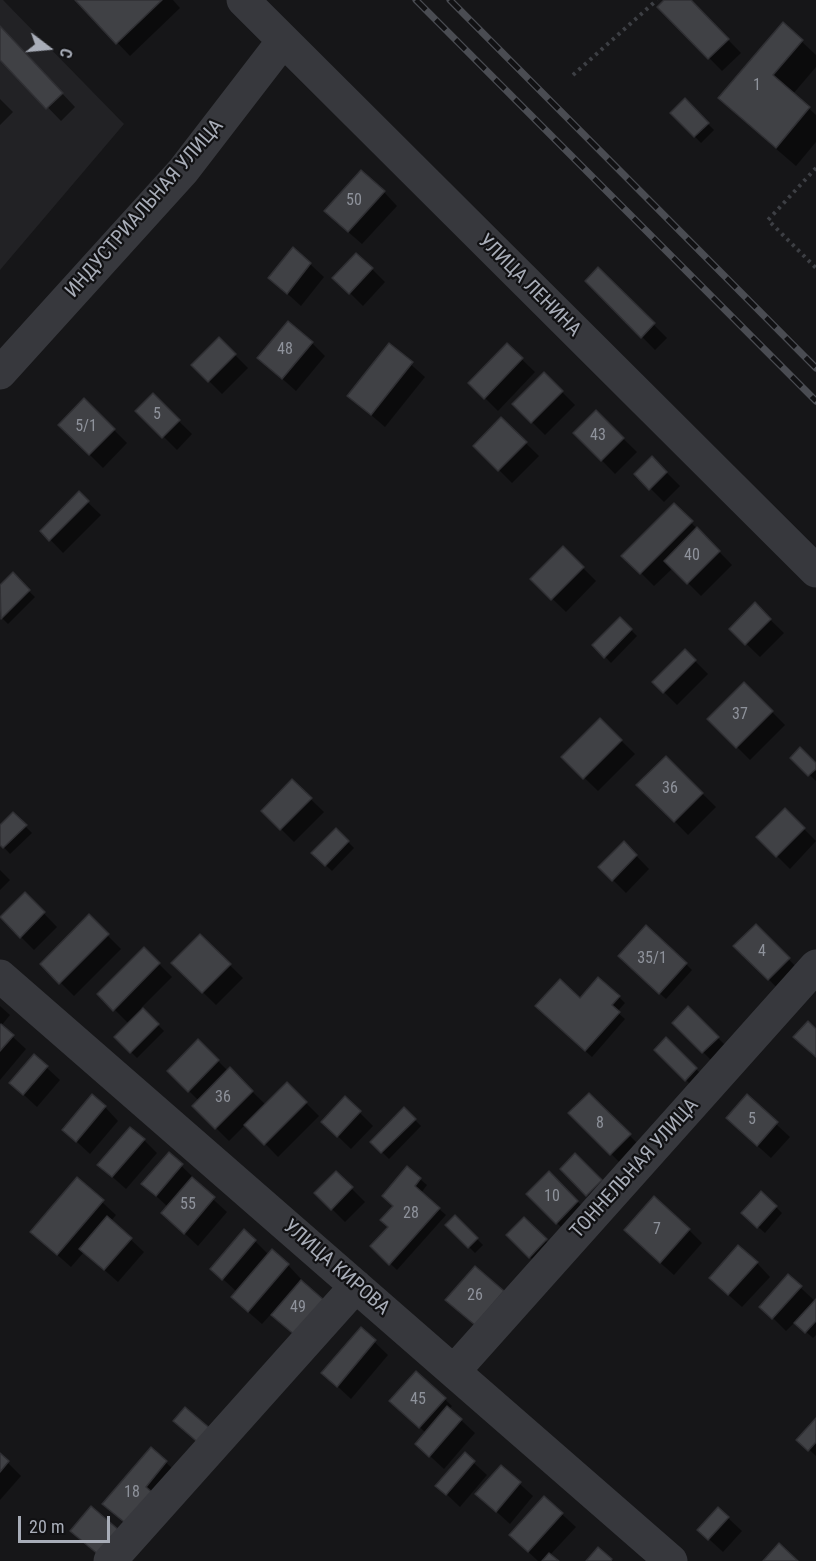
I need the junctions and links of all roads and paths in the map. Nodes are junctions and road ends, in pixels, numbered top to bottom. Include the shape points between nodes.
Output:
1 (243, 0) edge
2 (657, 0) edge
3 (284, 41) junction
4 (573, 75) dead end
5 (816, 168) edge
6 (816, 268) edge
7 (0, 373) edge
8 (816, 571) edge
9 (816, 966) edge
10 (0, 976) edge
11 (356, 1286) junction
12 (454, 1371) junction
13 (110, 1561) edge
14 (671, 1561) edge

1 - 3 street, УЛИЦА ЛЕНИНА
2 - 4 path
3 - 7 street, ИНДУСТРИАЛЬНАЯ УЛИЦА via 183,171
3 - 8 street, УЛИЦА ЛЕНИНА
5 - 6 path via 768,220
9 - 12 street, ТОННЕЛЬНАЯ УЛИЦА
10 - 11 street, УЛИЦА КИРОВА
11 - 12 street, УЛИЦА КИРОВА
11 - 13 street
12 - 14 street, УЛИЦА КИРОВА

